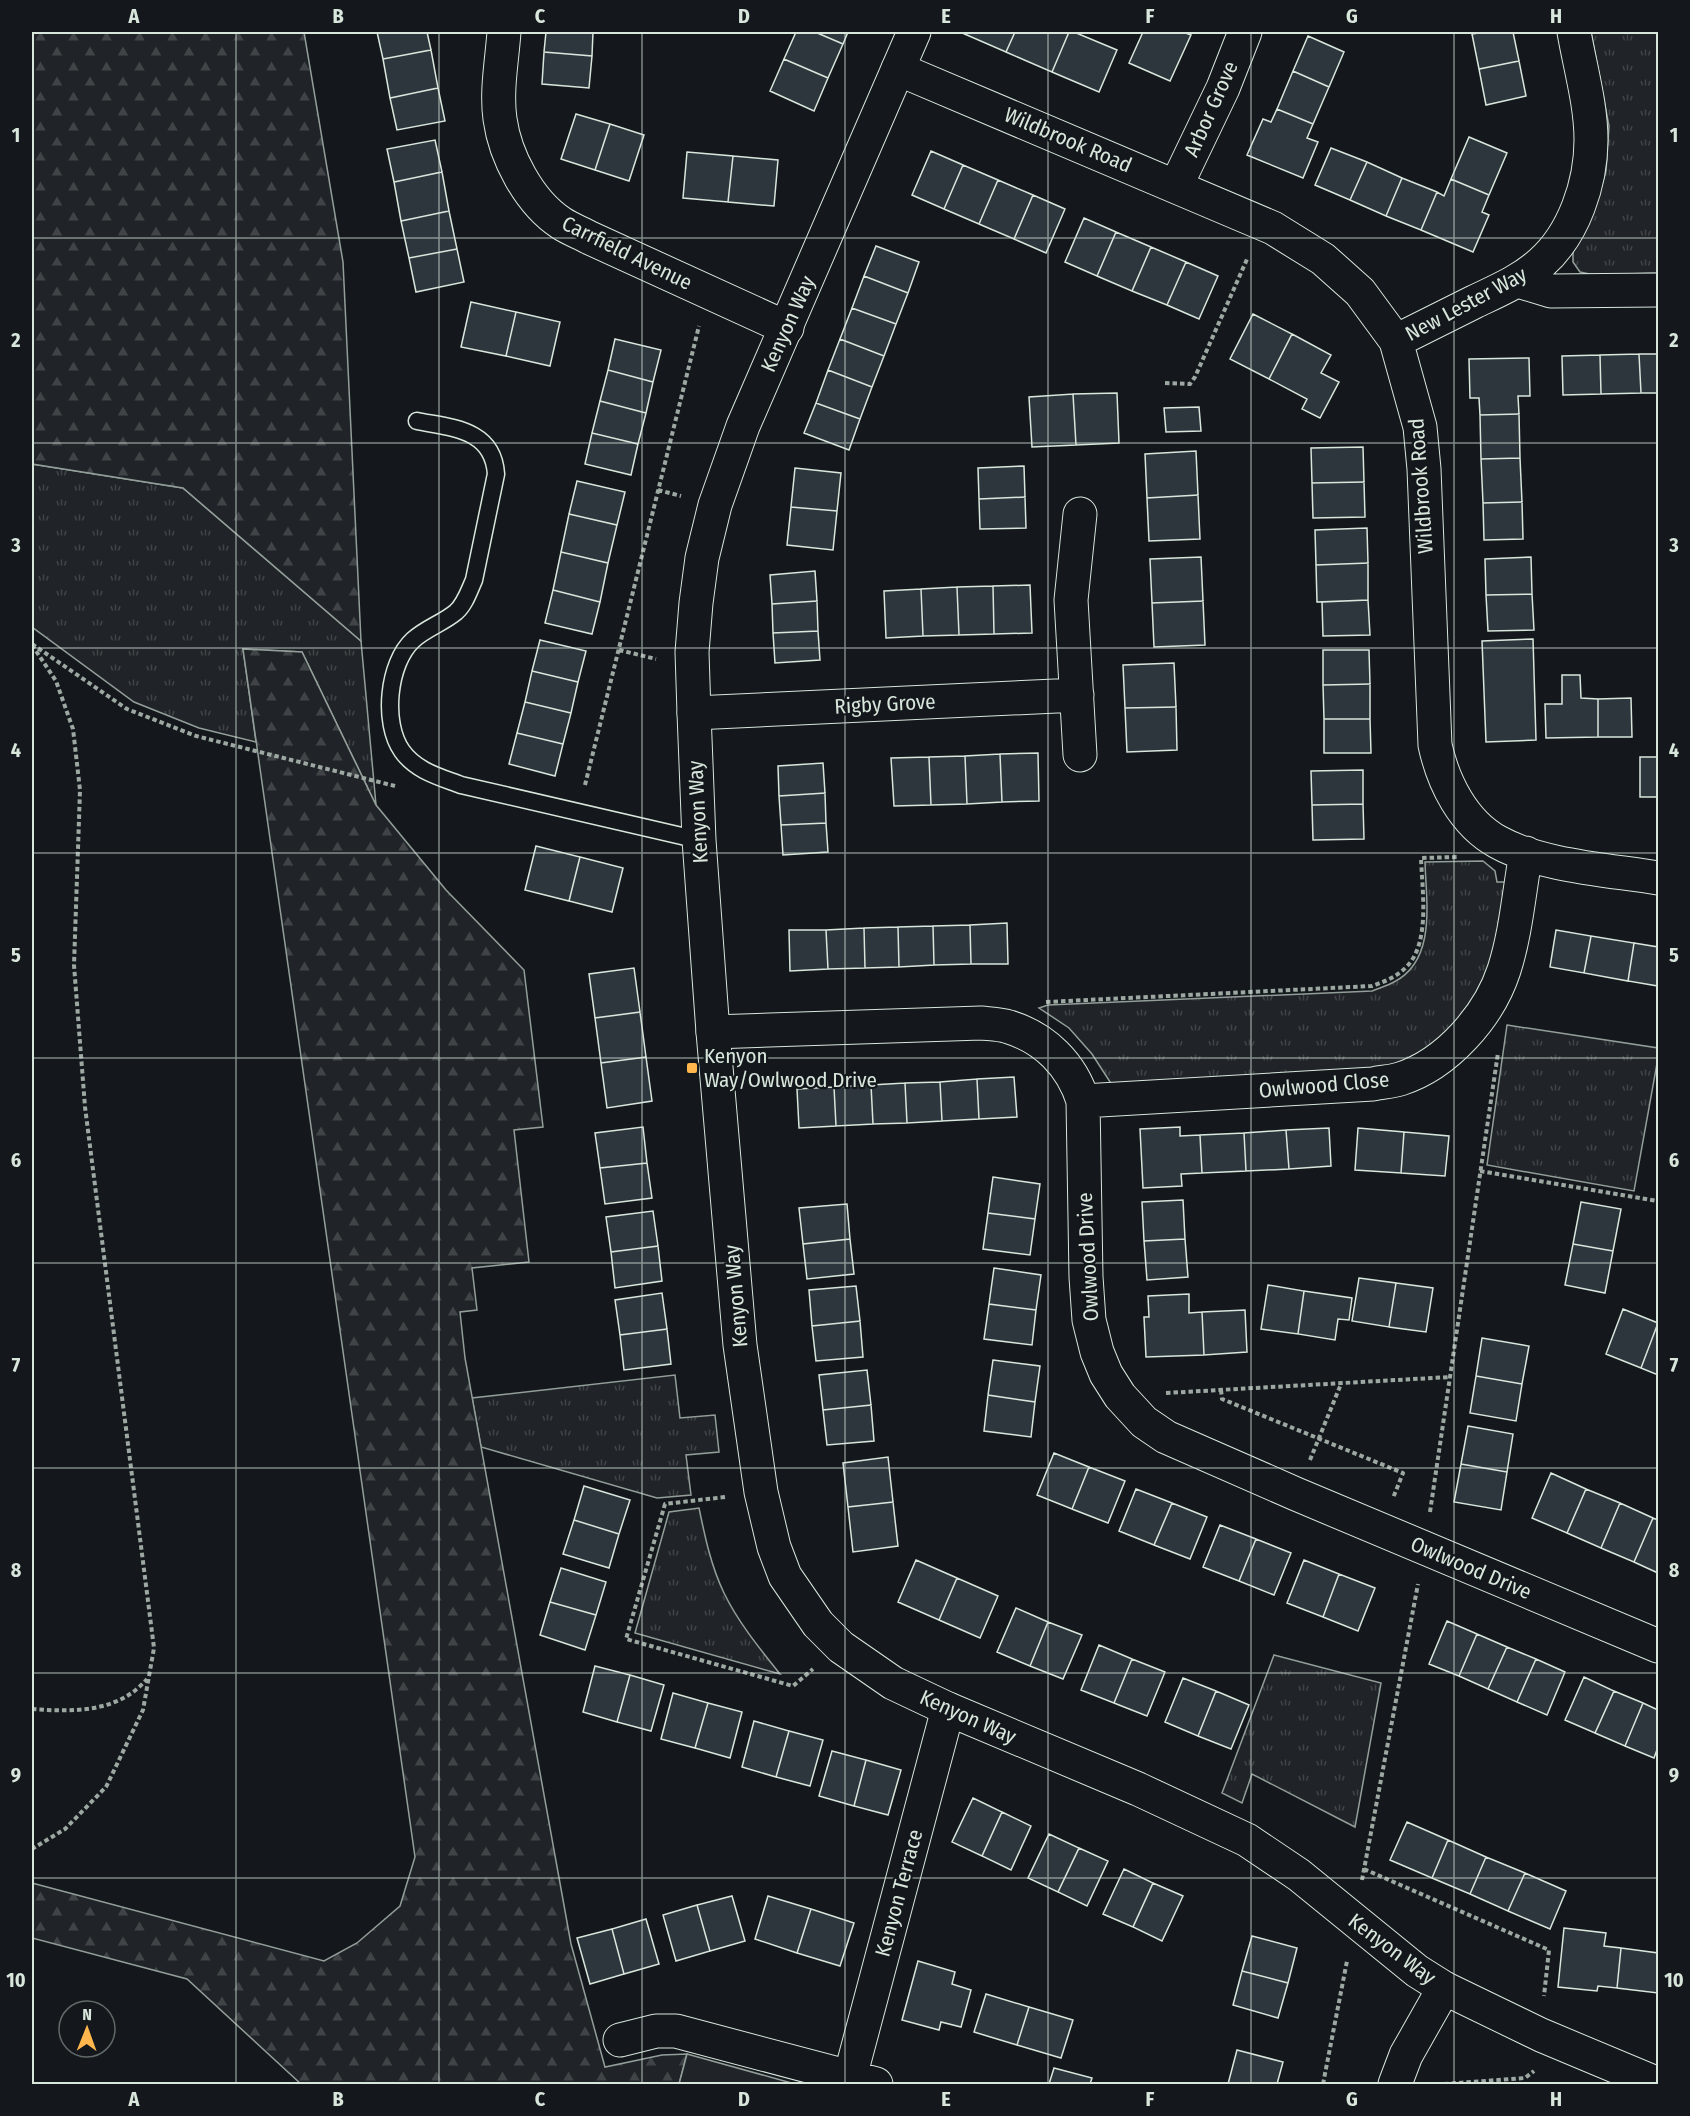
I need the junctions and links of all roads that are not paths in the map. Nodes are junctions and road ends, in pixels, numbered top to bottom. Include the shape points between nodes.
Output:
1 (504, 32) edge
2 (914, 32) edge
3 (1245, 32) edge
4 (1574, 32) edge
5 (898, 69) junction
6 (1176, 186) junction
7 (1518, 281) junction
8 (1659, 290) edge
9 (786, 328) junction
10 (1396, 341) junction
11 (417, 421) dead end
12 (1080, 514) dead end
13 (1077, 695) junction
14 (694, 713) junction
15 (1080, 754) dead end
16 (699, 840) junction
17 (1511, 848) junction
18 (1659, 878) edge
19 (713, 1032) junction
20 (1083, 1101) junction
21 (1659, 1646) edge
22 (948, 1710) junction
23 (1444, 1988) junction
24 (620, 2040) dead end
25 (863, 2081) edge
26 (1659, 2084) edge
27 (1395, 2085) edge

1 - 9 street, Carrfield Avenue via 499,117 510,159 542,205 561,223
2 - 5 street, Kenyon Way
3 - 6 street, Arbor Grove
4 - 7 street, New Lester Way via 1590,117 1590,162 1585,188 1560,240 1542,262
5 - 6 street, Wildbrook Road
5 - 9 street, Kenyon Way
6 - 10 street, Wildbrook Road via 1273,228 1330,266 1360,292
7 - 8 street via 1551,291
7 - 10 street, New Lester Way
9 - 14 street, Kenyon Way via 728,465 702,558 692,652
10 - 17 street, Wildbrook Road via 1420,427 1435,745 1447,786 1477,826
11 - 16 lane via 478,438 495,460 496,474 467,597 457,611 413,640 398,660 391,709 393,730 401,750 414,764 461,784
12 - 13 street via 1071,600
13 - 14 street, Rigby Grove
13 - 15 street
14 - 16 street, Kenyon Way
16 - 19 street, Kenyon Way
17 - 18 street, Wildbrook Road via 1553,861
17 - 20 street, Owlwood Close via 1511,943 1503,972 1492,999 1468,1033 1428,1065 1400,1079 1372,1084
19 - 20 street, Owlwood Drive via 981,1023 1007,1026 1049,1048 1078,1085
19 - 22 street, Kenyon Way via 740,1345 761,1492 774,1547 785,1576 818,1624 841,1647 893,1683
20 - 21 street, Owlwood Drive via 1089,1320 1103,1367 1119,1396 1144,1422 1166,1437 1296,1494
22 - 23 street, Kenyon Way via 1138,1789 1246,1840 1299,1875 1408,1964
22 - 25 street, Kenyon Terrace
23 - 26 street, Kenyon Way via 1553,2040
23 - 27 street via 1406,2055
24 - 25 street, Kenyon Terrace via 656,2031 676,2031

